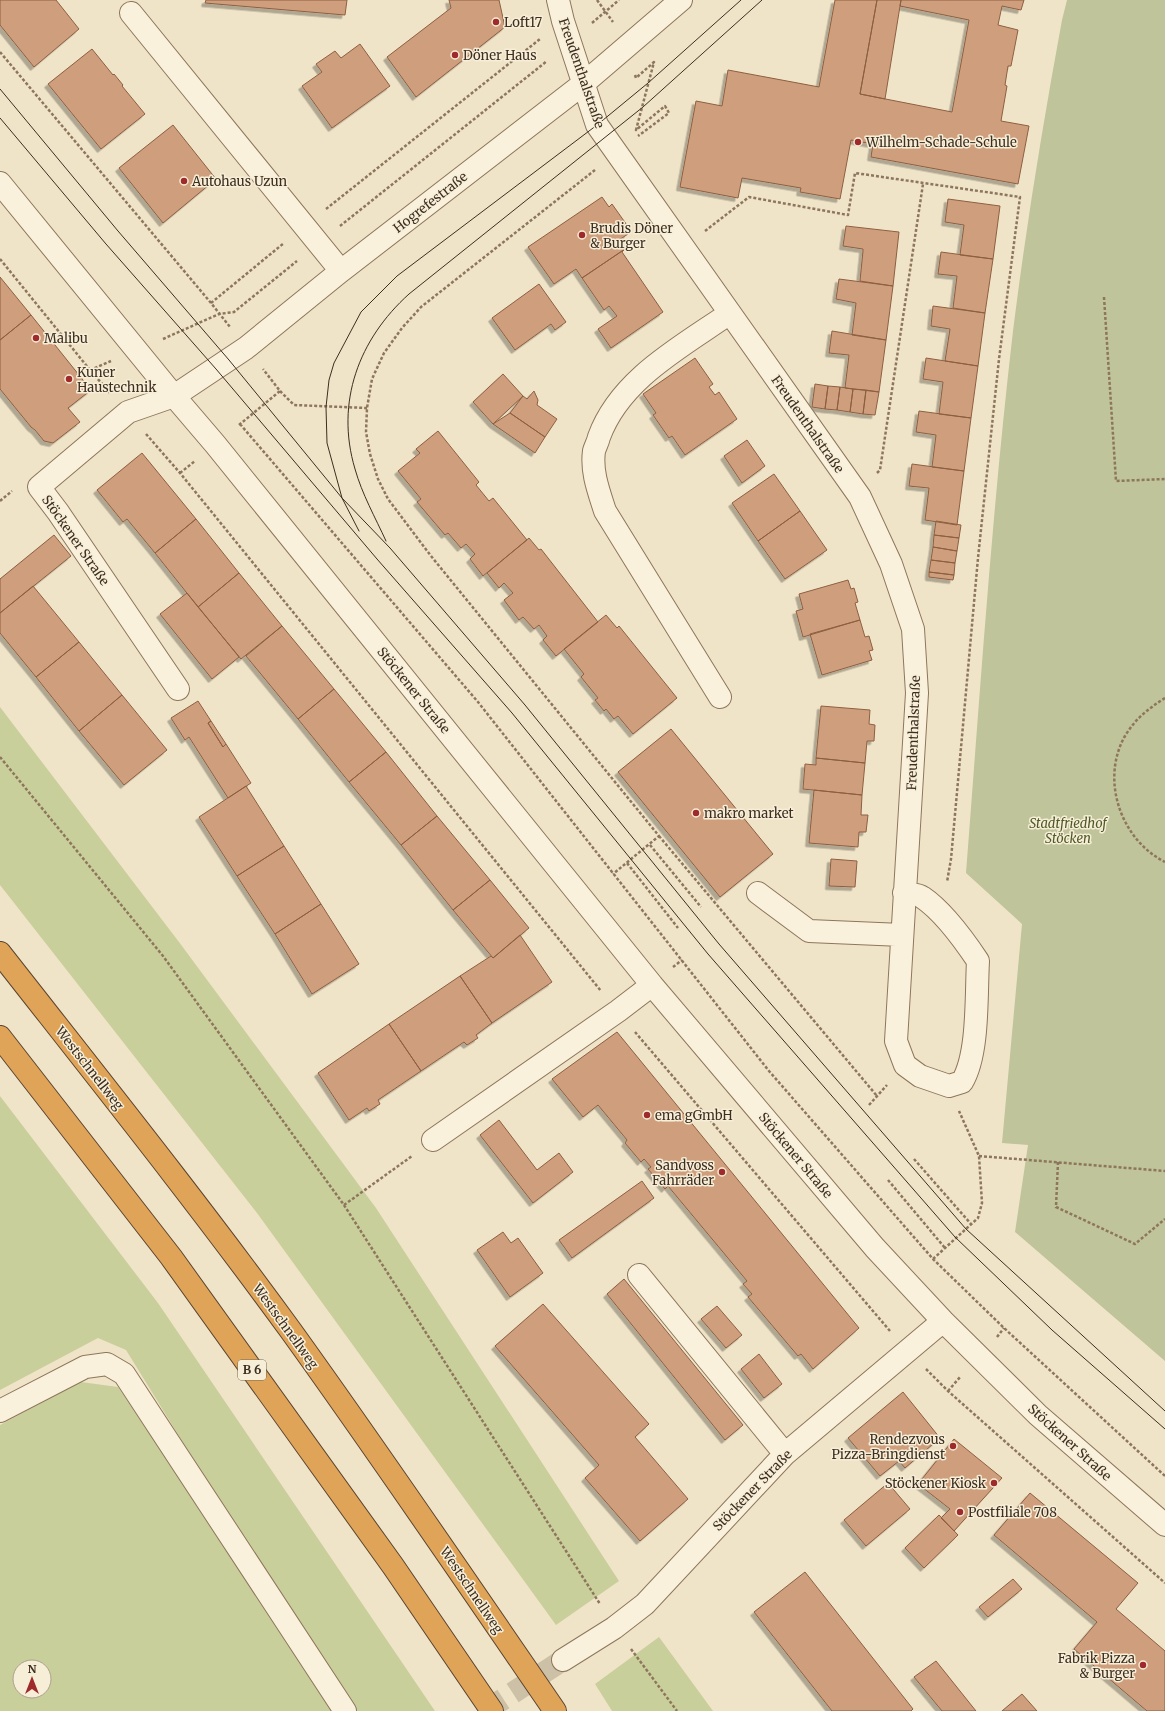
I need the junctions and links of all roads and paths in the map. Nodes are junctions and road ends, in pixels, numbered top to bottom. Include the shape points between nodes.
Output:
1 (558, 0) edge
2 (597, 0) edge
3 (619, 0) edge
4 (681, 0) edge
5 (606, 11) junction
6 (131, 13) dead end
7 (563, 21) junction
8 (570, 43) junction
9 (628, 43) junction
10 (0, 52) edge
11 (583, 84) junction
12 (616, 153) junction
13 (0, 183) edge
14 (923, 184) junction
15 (304, 227) junction
16 (319, 243) junction
17 (684, 248) junction
18 (0, 258) edge
19 (341, 271) junction
20 (1104, 297) dead end
21 (211, 302) junction
22 (730, 313) junction
23 (280, 391) dead end
24 (174, 396) junction
25 (367, 408) junction
26 (128, 412) junction
27 (240, 424) dead end
28 (1165, 479) edge
29 (860, 497) junction
30 (178, 689) dead end
31 (720, 698) dead end
32 (1165, 698) edge
33 (0, 757) edge
34 (659, 836) junction
35 (650, 845) junction
36 (1165, 862) edge
37 (627, 863) junction
38 (613, 874) junction
39 (758, 893) dead end
40 (904, 893) junction
41 (701, 907) dead end
42 (941, 914) junction
43 (678, 928) dead end
44 (902, 936) junction
45 (0, 953) edge
46 (652, 985) junction
47 (618, 1011) junction
48 (0, 1037) edge
49 (949, 1086) junction
50 (877, 1096) dead end
51 (872, 1102) dead end
52 (868, 1105) dead end
53 (433, 1140) joint
54 (979, 1156) junction
55 (914, 1159) dead end
56 (1058, 1162) junction
57 (1165, 1171) edge
58 (888, 1180) dead end
59 (344, 1205) junction
60 (1165, 1219) edge
61 (971, 1224) junction
62 (946, 1248) junction
63 (933, 1259) junction
64 (639, 1275) dead end
65 (943, 1321) junction
66 (908, 1352) junction
67 (0, 1411) edge
68 (785, 1454) junction
69 (1165, 1476) edge
70 (1165, 1525) edge
71 (1165, 1582) edge
72 (614, 1628) junction
73 (564, 1660) tunnel mouth
74 (345, 1711) edge
75 (492, 1711) edge
76 (555, 1711) edge
77 (677, 1711) edge

1 - 7 street, Freudenthalstraße
2 - 5 path
3 - 5 path
4 - 9 street, Hogrefestraße
5 - 8 path
5 - 9 path
6 - 15 street
7 - 8 street, Freudenthalstraße
7 - 15 path
8 - 11 street, Freudenthalstraße
8 - 16 path
9 - 11 street, Hogrefestraße
9 - 12 path via 636,78 654,62 636,130 664,106 669,113
10 - 21 path
11 - 12 street, Freudenthalstraße via 597,125
11 - 19 street, Hogrefestraße
12 - 17 street, Freudenthalstraße
12 - 25 path via 421,307 384,353 372,380
13 - 24 street, Stöckener Straße
14 - 17 path via 855,173 848,215 748,197
14 - 29 path via 880,470
14 - 42 path via 1020,197 999,359 978,558 951,859
15 - 16 street
15 - 21 path
16 - 19 street
16 - 21 path via 234,312 219,314
17 - 22 street, Freudenthalstraße
18 - 26 path via 90,370
19 - 24 street, Hogrefestraße via 246,348
20 - 28 path via 1116,481
22 - 29 street, Freudenthalstraße
22 - 31 street via 646,372 626,391 604,422 594,451 595,481 604,511
23 - 25 path via 294,405
24 - 26 street, Stöckener Straße
24 - 46 street, Stöckener Straße
25 - 34 path via 366,432 370,454 388,499 431,556
26 - 30 street, Stöckener Straße via 39,487
26 - 47 path
27 - 38 path via 478,702
29 - 40 street, Freudenthalstraße via 891,564 913,629 917,693
32 - 36 path via 1137,720 1125,737 1117,756 1114,776 1116,797 1122,817 1132,835 1146,850
33 - 59 path via 163,956
34 - 35 path
34 - 50 path
35 - 37 path
35 - 41 path
37 - 38 path
37 - 43 path
38 - 63 path via 769,1071
39 - 44 street via 810,931
40 - 42 street via 921,896
40 - 44 street, Freudenthalstraße
42 - 49 street via 978,961 973,1051 968,1073 962,1082
44 - 49 street, Freudenthalstraße via 896,1041 904,1064 920,1076
45 - 76 highway, Westschnellweg via 291,1331
46 - 47 street
46 - 65 street, Stöckener Straße via 874,1248
47 - 53 street
47 - 66 path
48 - 75 highway, B 6 via 176,1264 393,1566
49 - 54 path
51 - 52 path
53 - 59 path
54 - 56 path
54 - 61 path via 982,1203 978,1218
55 - 61 path
56 - 57 path
56 - 60 path via 1056,1206 1135,1244
58 - 62 path
59 - 72 path
61 - 62 path
62 - 63 path
63 - 69 path
64 - 68 street
65 - 66 street, Stöckener Straße
65 - 70 street, Stöckener Straße via 1038,1415
66 - 68 street, Stöckener Straße
66 - 71 path via 948,1391
67 - 74 street via 85,1367 107,1364 124,1374
68 - 72 street, Stöckener Straße via 645,1604
72 - 73 street, Stöckener Straße
72 - 77 path

